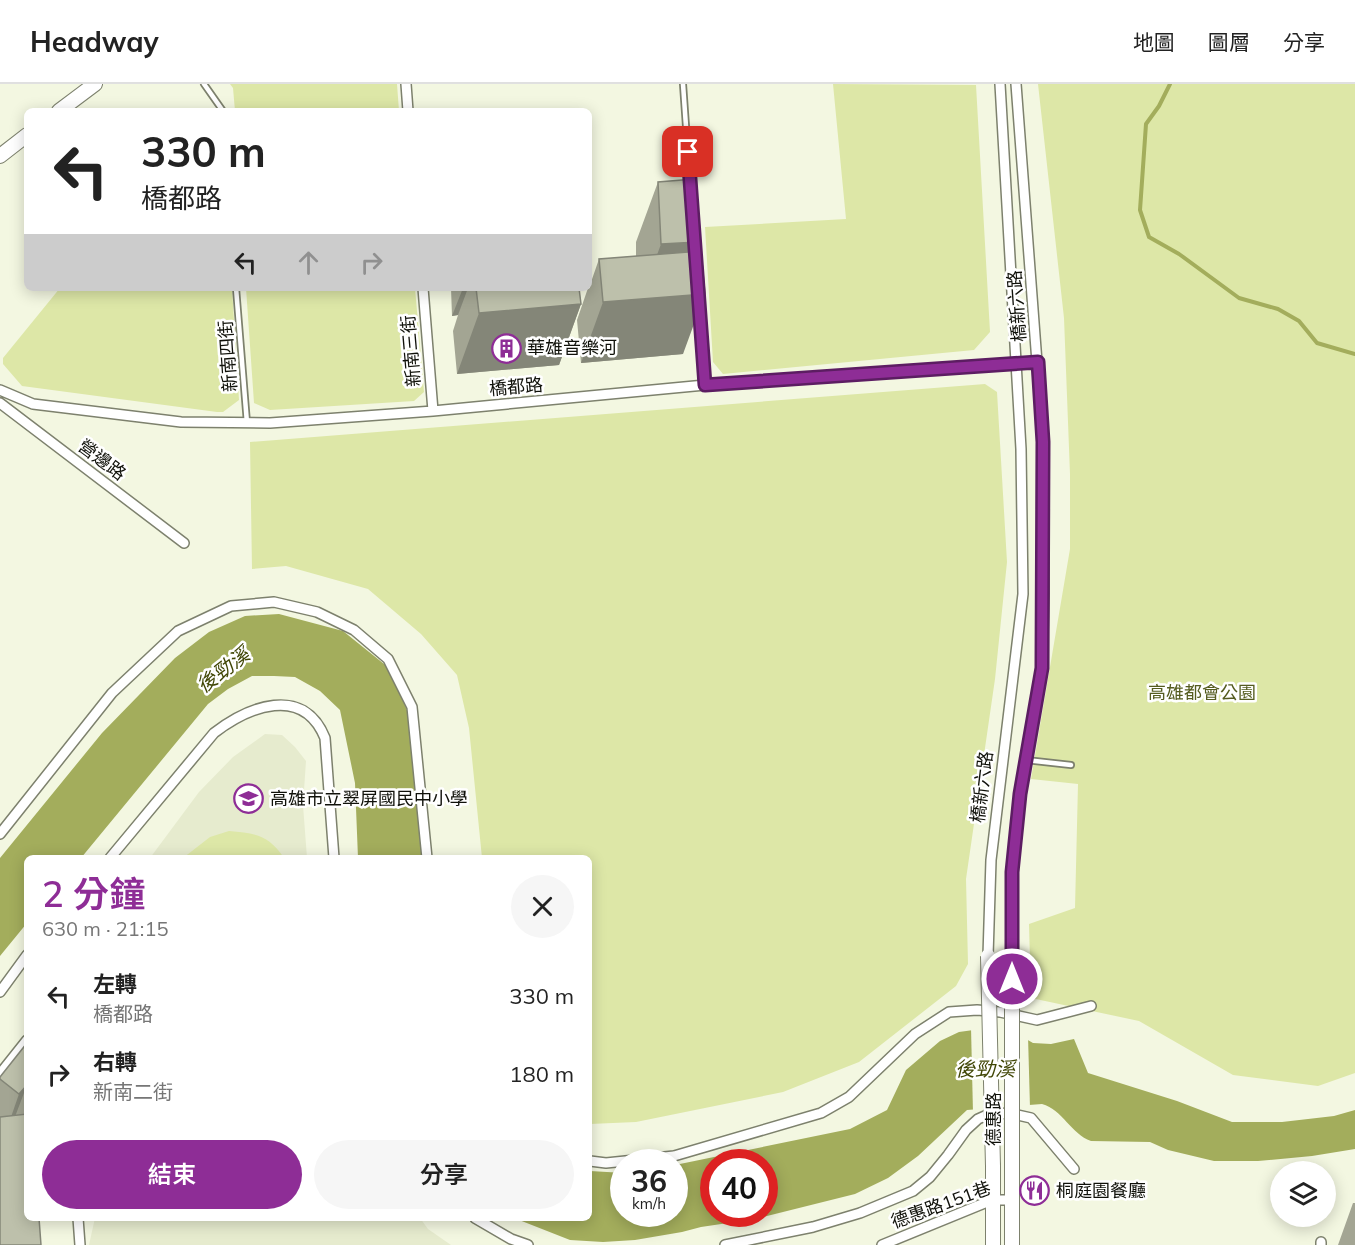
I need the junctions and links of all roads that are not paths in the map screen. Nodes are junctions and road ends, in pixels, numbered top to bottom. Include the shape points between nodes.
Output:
1 (95, 84) edge
2 (204, 84) edge
3 (405, 84) edge
4 (683, 84) edge
5 (1000, 84) edge
6 (1016, 84) edge
7 (63, 108) edge
8 (221, 108) edge
9 (408, 108) edge
10 (24, 137) edge
11 (0, 156) edge
12 (691, 189) edge
13 (236, 291) edge
14 (423, 291) edge
15 (699, 294) edge
16 (1038, 362) junction
17 (1016, 363) junction
18 (705, 385) junction
19 (0, 390) edge
20 (0, 403) edge
21 (433, 411) junction
22 (247, 423) junction
23 (184, 543) dead end
24 (1026, 760) junction
25 (1071, 765) dead end
26 (0, 834) edge
27 (112, 855) edge
28 (334, 855) edge
29 (427, 855) edge
30 (988, 956) joint
31 (1012, 956) joint
32 (24, 959) edge
33 (0, 992) edge
34 (1091, 1006) dead end
35 (24, 1044) edge
36 (0, 1074) edge
37 (592, 1161) edge
38 (1074, 1170) dead end
39 (992, 1200) junction
40 (1012, 1200) junction
41 (78, 1221) edge
42 (480, 1221) edge
43 (80, 1245) edge
44 (528, 1245) edge
45 (725, 1245) edge
46 (882, 1245) edge
47 (993, 1245) edge
48 (1012, 1245) edge

1 - 7 street
2 - 8 lane
3 - 9 street
4 - 12 lane
5 - 17 street, 橋新六路
6 - 16 street, 橋新六路
10 - 11 street
13 - 22 lane, 新南四街
14 - 21 street, 新南三街
15 - 18 lane
16 - 17 street, 橋都路
16 - 24 street, 橋新六路 via 1043,453 1042,668
17 - 18 street, 橋都路
17 - 30 street, 橋新六路 via 1023,594 991,860
18 - 21 street, 橋都路
19 - 22 street, 橋都路 via 33,404 181,422
20 - 23 street, 營邊路
21 - 22 street, 橋都路
24 - 25 lane
24 - 31 street, 橋新六路 via 1012,872
26 - 29 street via 112,693 178,631 231,606 274,602 317,612 354,630 388,659 412,707
27 - 28 street via 214,733 252,710 282,704 306,712 325,738
30 - 39 street, 德惠路, bridge
31 - 40 street, 德惠路, bridge
32 - 33 street
34 - 37 street via 1037,1020 1000,1012 949,1012 915,1034 849,1097 820,1113 674,1156
35 - 36 street
38 - 45 street via 1030,1118 1009,1113 987,1115 966,1130 930,1177 913,1191 813,1227
39 - 40 street, 德惠路151巷
39 - 46 street, 德惠路151巷
39 - 47 street, 德惠路
40 - 48 street, 德惠路
41 - 43 street
42 - 44 street

